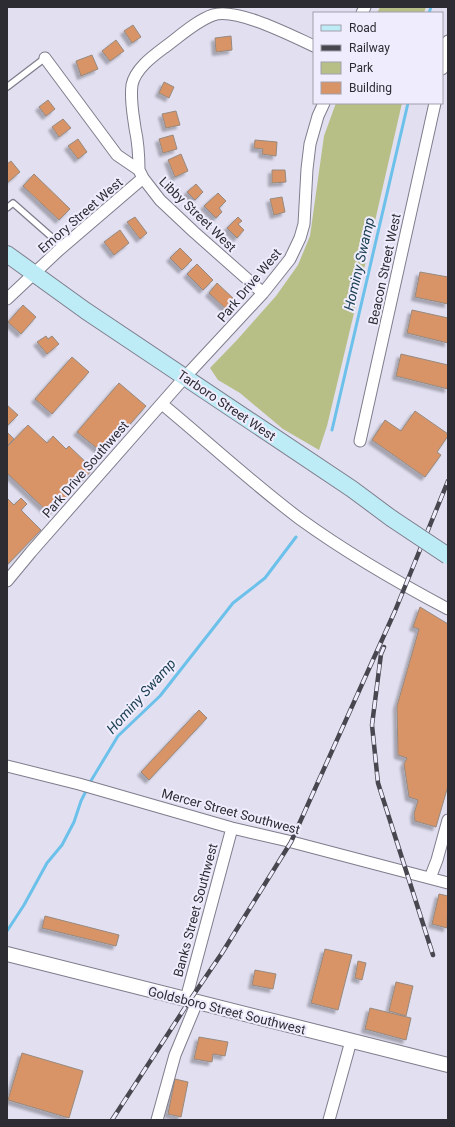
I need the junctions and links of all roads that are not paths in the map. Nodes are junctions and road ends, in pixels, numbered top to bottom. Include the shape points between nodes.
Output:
1 (448, 41) edge
2 (313, 46) edge
3 (45, 58) joint
4 (443, 64) edge
5 (7, 87) edge
6 (324, 104) edge
7 (435, 104) edge
8 (141, 174) junction
9 (7, 208) edge
10 (63, 247) junction
11 (7, 254) edge
12 (35, 274) junction
13 (263, 293) junction
14 (7, 299) edge
15 (185, 377) junction
16 (162, 404) junction
17 (360, 441) dead end
18 (448, 556) edge
19 (7, 581) edge
20 (448, 609) edge
21 (7, 766) edge
22 (448, 820) edge
23 (232, 828) junction
24 (430, 878) junction
25 (448, 883) edge
26 (7, 954) edge
27 (191, 1000) junction
28 (351, 1041) junction
29 (448, 1065) edge
30 (157, 1120) edge
31 (329, 1120) edge

1 - 4 street
2 - 8 street via 276,29 223,13 215,14 198,23 157,53 134,80 131,97
3 - 5 lane
3 - 8 street, Libby Street West via 117,155
6 - 13 street, Park Drive West via 310,144 305,219 300,238 290,259
7 - 17 street, Beacon Street West
8 - 10 street, Emory Street West
8 - 13 street, Libby Street West via 160,200
9 - 10 lane via 13,203
10 - 12 street, Emory Street West
11 - 12 main road, Tarboro Street West
12 - 14 street, Emory Street West
12 - 15 main road, Tarboro Street West
13 - 15 street, Park Drive West
15 - 16 street, Park Drive Southwest
15 - 18 main road, Tarboro Street West, bridge
16 - 19 street, Park Drive Southwest
16 - 20 street via 238,470 299,518 398,582
21 - 23 street, Mercer Street Southwest
22 - 24 street
23 - 24 street, Mercer Street Southwest
23 - 27 street, Banks Street Southwest
24 - 25 street, Mercer Street Southwest
26 - 27 street, Goldsboro Street Southwest
27 - 28 street, Goldsboro Street Southwest
27 - 30 street, Banks Street Southwest
28 - 29 street, Goldsboro Street Southwest
28 - 31 street

